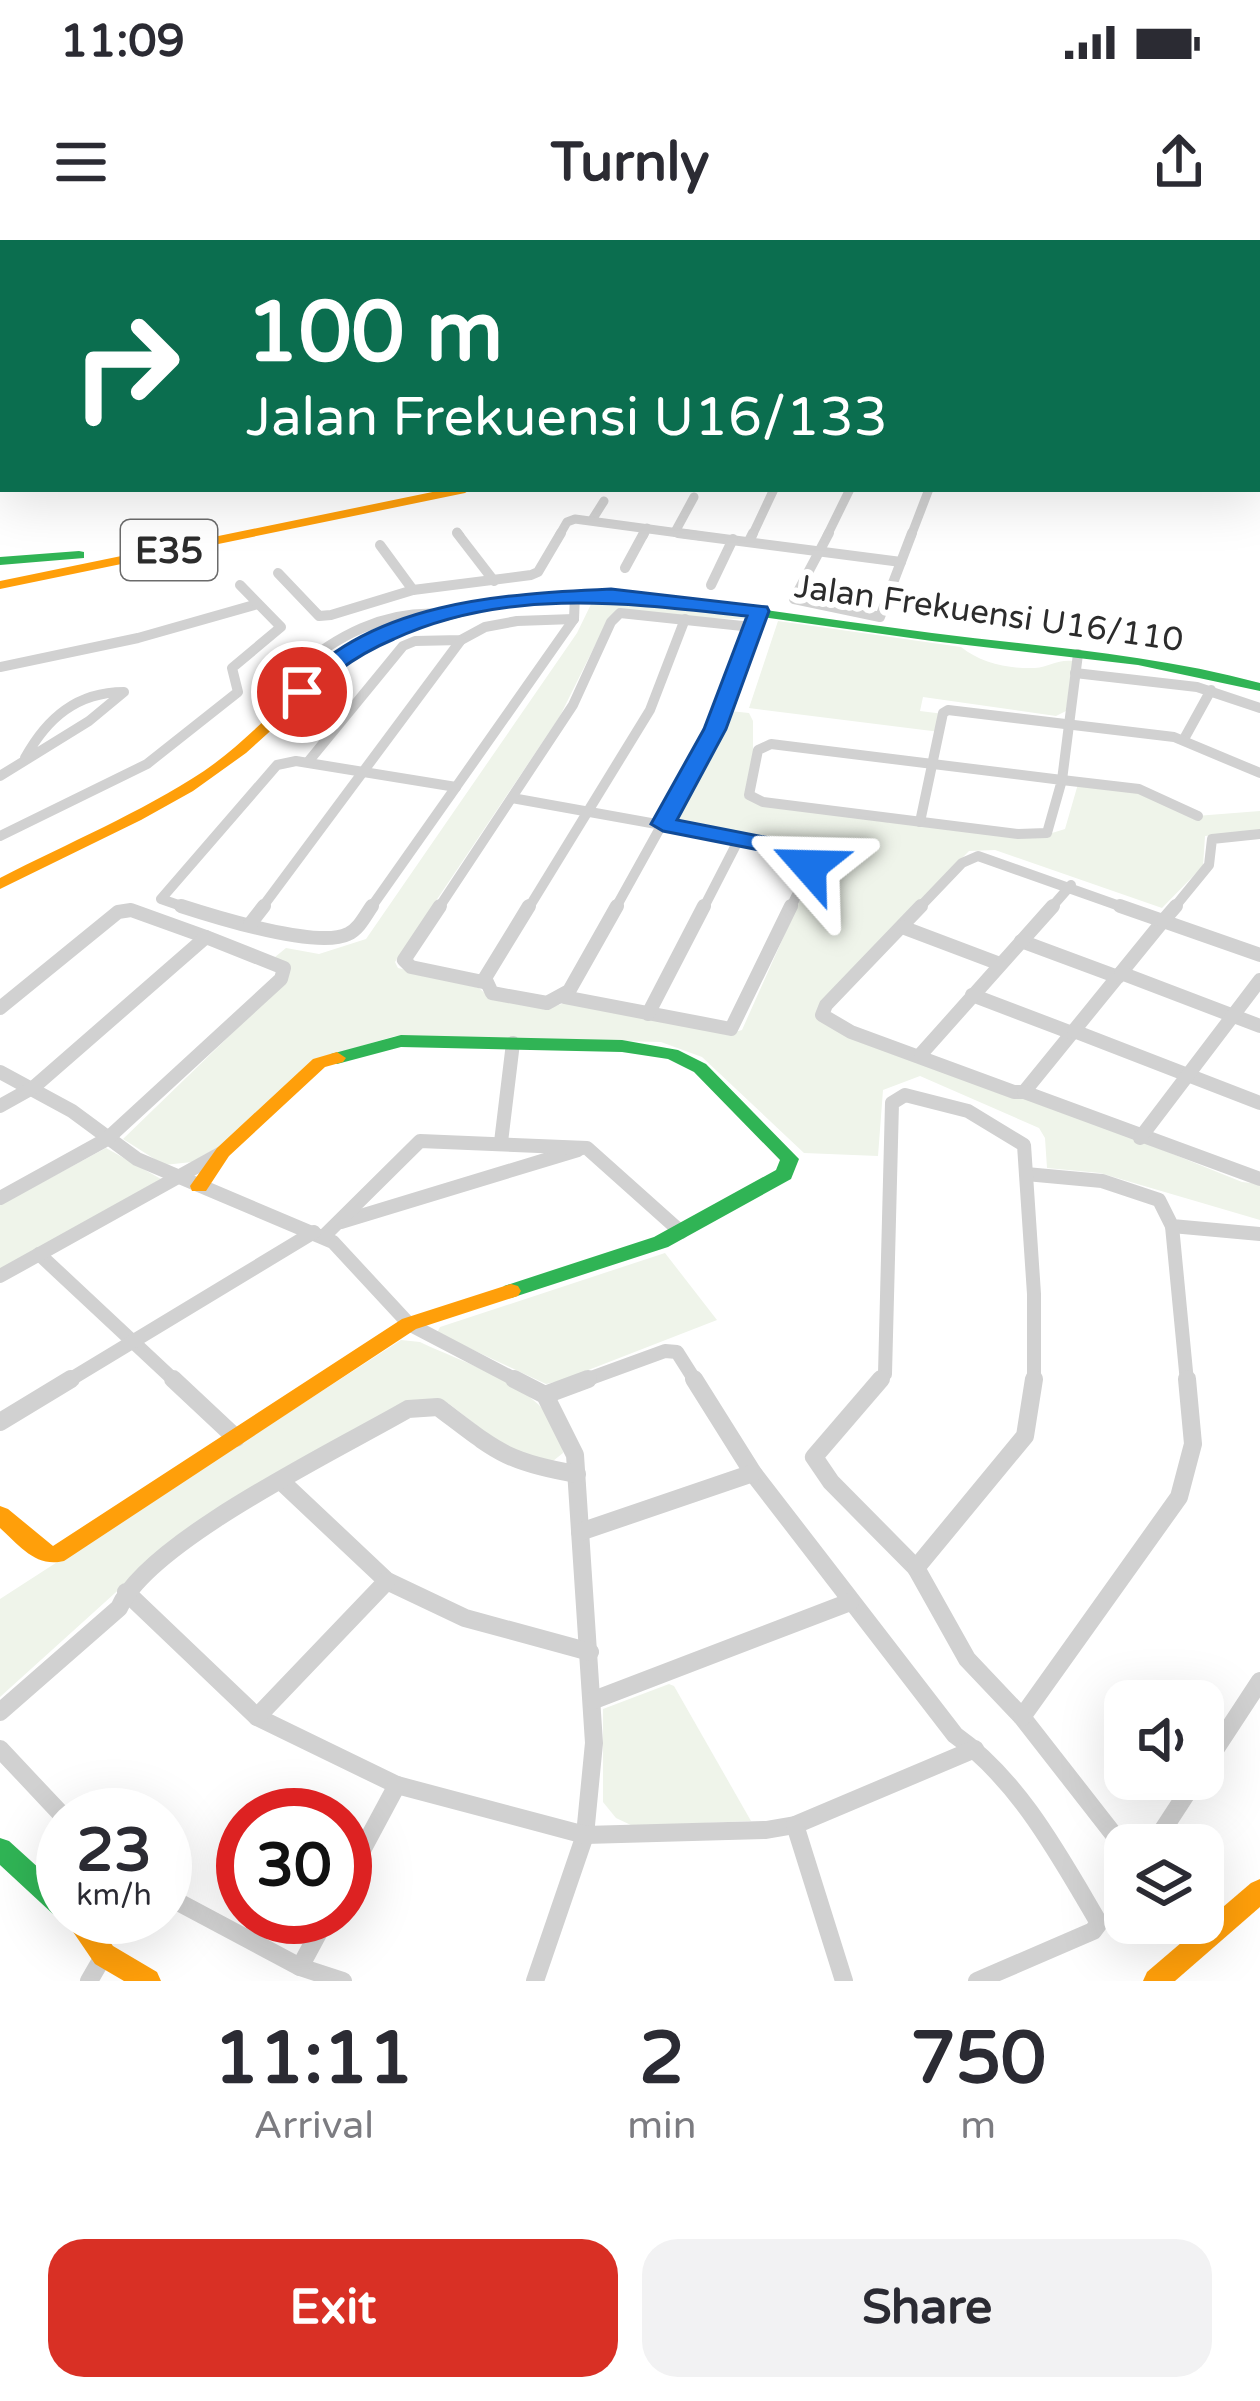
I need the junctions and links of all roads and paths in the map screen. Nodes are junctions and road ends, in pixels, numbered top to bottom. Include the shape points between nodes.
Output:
1 (399, 492) edge
2 (450, 492) edge
3 (773, 492) edge
4 (848, 492) edge
5 (928, 492) edge
6 (694, 497) dead end
7 (604, 501) dead end
8 (592, 520) junction
9 (647, 528) junction
10 (457, 532) dead end
11 (675, 532) junction
12 (733, 539) junction
13 (749, 542) junction
14 (380, 545) dead end
15 (819, 551) junction
16 (99, 554) junction
17 (0, 562) edge
18 (901, 562) junction
19 (625, 568) dead end
20 (278, 573) dead end
21 (0, 574) edge
22 (494, 581) junction
23 (240, 585) dead end
24 (711, 585) dead end
25 (0, 586) edge
26 (413, 590) junction
27 (575, 595) junction
28 (389, 597) junction
29 (258, 604) junction
30 (363, 606) junction
31 (406, 612) junction
32 (442, 614) junction
33 (574, 619) junction
34 (685, 619) junction
35 (756, 619) junction
36 (382, 621) junction
37 (461, 640) junction
38 (1077, 663) junction
39 (0, 667) edge
40 (1260, 687) edge
41 (1210, 690) junction
42 (302, 692) junction
43 (1260, 708) edge
44 (1068, 723) junction
45 (1184, 739) junction
46 (25, 758) junction
47 (308, 762) junction
48 (932, 764) junction
49 (365, 772) junction
50 (1260, 773) edge
51 (0, 776) edge
52 (1060, 779) junction
53 (456, 787) junction
54 (512, 798) junction
55 (589, 811) junction
56 (1198, 816) dead end
57 (920, 822) junction
58 (663, 824) junction
59 (1260, 834) edge
60 (0, 836) edge
61 (739, 839) junction
62 (0, 884) edge
63 (1071, 885) junction
64 (1163, 922) junction
65 (250, 924) junction
66 (902, 927) junction
67 (206, 937) junction
68 (1021, 940) junction
69 (1260, 955) edge
70 (1000, 964) junction
71 (40, 975) junction
72 (1119, 975) junction
73 (1260, 980) edge
74 (483, 982) junction
75 (972, 995) junction
76 (564, 997) junction
77 (0, 998) edge
78 (0, 1008) edge
79 (648, 1014) junction
80 (1232, 1016) junction
81 (1260, 1026) edge
82 (1073, 1032) junction
83 (513, 1043) junction
84 (921, 1054) junction
85 (0, 1072) edge
86 (1186, 1075) junction
87 (34, 1087) junction
88 (1024, 1092) junction
89 (1260, 1103) edge
90 (0, 1106) edge
91 (107, 1138) junction
92 (1139, 1138) junction
93 (501, 1142) junction
94 (587, 1148) junction
95 (223, 1152) junction
96 (1026, 1174) junction
97 (175, 1177) junction
98 (1260, 1179) edge
99 (199, 1186) junction
100 (0, 1198) edge
101 (336, 1223) junction
102 (1172, 1226) junction
103 (681, 1232) junction
104 (1260, 1234) edge
105 (319, 1235) junction
106 (39, 1254) junction
107 (0, 1276) edge
108 (410, 1324) junction
109 (133, 1342) junction
110 (545, 1395) junction
111 (0, 1422) edge
112 (236, 1438) junction
113 (753, 1473) junction
114 (577, 1474) junction
115 (284, 1484) junction
116 (0, 1515) edge
117 (580, 1532) junction
118 (916, 1568) junction
119 (387, 1581) junction
120 (126, 1592) junction
121 (850, 1602) junction
122 (590, 1652) junction
123 (1260, 1681) edge
124 (594, 1700) junction
125 (0, 1712) edge
126 (257, 1717) junction
127 (1022, 1717) junction
128 (1224, 1736) edge
129 (0, 1749) edge
130 (975, 1749) junction
131 (398, 1785) junction
132 (37, 1788) edge
133 (1105, 1824) edge
134 (795, 1825) junction
135 (372, 1833) edge
136 (585, 1835) junction
137 (0, 1849) edge
138 (36, 1882) edge
139 (1260, 1891) edge
140 (192, 1909) edge
141 (96, 1944) edge
142 (312, 1944) edge
143 (1198, 1944) edge
144 (1200, 1947) junction
145 (104, 1954) junction
146 (300, 1967) junction
147 (89, 1981) edge
148 (148, 1981) edge
149 (343, 1981) edge
150 (535, 1981) edge
151 (844, 1981) edge
152 (977, 1981) edge
153 (1156, 1981) edge

1 - 16 main road, E35
2 - 25 main road, E35
3 - 13 street
4 - 15 street
5 - 18 street
6 - 11 street
7 - 8 street
8 - 9 street
8 - 22 street via 567,522 538,572
9 - 11 street
9 - 19 street
10 - 22 street
11 - 12 street
12 - 13 street
12 - 24 street
13 - 15 street
14 - 26 street
15 - 18 street
15 - 18 street via 794,599 880,616
16 - 17 main road
16 - 21 main road, E35
20 - 30 street via 320,616
22 - 26 street
23 - 29 street
26 - 28 street
27 - 32 main road, Jalan Frekuensi U16/110
27 - 33 street
27 - 35 main road, Jalan Frekuensi U16/110 via 652,597
28 - 30 street
28 - 31 street
29 - 39 street
29 - 60 street via 281,628 232,668 238,692 208,719 147,764
30 - 36 street
31 - 32 street
31 - 36 street
32 - 42 main road, Jalan Frekuensi U16/110 via 356,650
33 - 37 street via 485,627
33 - 53 street
34 - 35 street
34 - 54 street via 616,616 576,700
34 - 55 street via 650,710
35 - 38 main road, Jalan Frekuensi U16/110
35 - 58 street via 719,719
36 - 42 street via 297,670 292,684
37 - 47 street via 403,646
37 - 49 street
38 - 40 main road, Jalan Frekuensi U16/110 via 1197,670
38 - 41 street
38 - 44 street
41 - 43 street
41 - 45 street
42 - 62 main road, Jalan Frekuensi U16/110 via 187,788
44 - 45 street
44 - 48 street via 946,711
44 - 52 street
45 - 50 street
46 - 46 street via 43,724 82,697 124,692
46 - 51 street
47 - 49 street
47 - 65 street via 277,765 161,899
48 - 52 street
48 - 57 street
48 - 57 street via 771,744 758,750 750,780 749,794 763,802
49 - 53 street
49 - 65 street
52 - 56 street via 1148,791
52 - 57 street via 1047,833
53 - 65 street via 354,932 332,940
54 - 55 street
54 - 74 street via 404,960
55 - 58 street
55 - 74 street
58 - 61 street
58 - 76 street
59 - 64 street via 1211,839 1209,865
61 - 79 street
61 - 79 street via 792,849 809,866 734,1028
63 - 64 street
63 - 66 street via 974,857
63 - 68 street
64 - 69 street
64 - 72 street
66 - 70 street
66 - 84 street via 822,1015 896,1052
67 - 71 street via 118,912
67 - 87 street
67 - 91 street via 280,965 284,975
68 - 70 street
68 - 72 street
70 - 75 street
71 - 77 street
71 - 78 street
72 - 80 street
72 - 82 street
73 - 80 street
74 - 76 street via 518,1000
75 - 82 street
75 - 84 street
76 - 79 street
80 - 81 street
80 - 86 street
82 - 86 street
82 - 88 street
83 - 93 street
83 - 95 main road via 400,1041 327,1058
83 - 103 main road via 637,1047 685,1059 788,1153 784,1174
84 - 88 street
85 - 87 street
86 - 89 street
86 - 92 street
87 - 90 street
87 - 91 street
88 - 92 street
91 - 97 street
91 - 100 street
92 - 98 street
93 - 94 street
93 - 101 street via 420,1141
94 - 101 street
94 - 103 street
95 - 97 street
95 - 99 main road
96 - 102 street via 1102,1181 1159,1200
96 - 118 street via 1034,1409 1025,1436
96 - 118 street via 1024,1145 1013,1134 919,1096 892,1103 885,1374 814,1457
97 - 99 street
97 - 106 street
99 - 105 street
101 - 105 street
102 - 104 street
102 - 127 street via 1193,1444 1180,1497
103 - 108 main road
105 - 108 street via 344,1250
105 - 109 street
106 - 107 street
106 - 109 street
108 - 110 street
108 - 112 main road
109 - 111 street
109 - 112 street
110 - 113 street via 665,1351 679,1354
110 - 114 street via 570,1437
112 - 116 main road via 56,1556
113 - 117 street
113 - 121 street
114 - 115 street via 503,1456 427,1406 408,1409
114 - 117 street
115 - 119 street
115 - 120 street via 178,1542
117 - 122 street
118 - 127 street via 968,1659
119 - 122 street via 465,1618
119 - 126 street
120 - 125 street via 119,1608
120 - 126 street
121 - 124 street
121 - 130 street via 955,1736
122 - 124 street
123 - 128 street
124 - 136 street
126 - 131 street
127 - 133 street
129 - 132 street
130 - 134 street
130 - 152 street via 1045,1833 1099,1918 1093,1930
131 - 135 street
131 - 136 street
134 - 136 street
134 - 151 street
136 - 150 street
137 - 138 main road
139 - 144 main road
140 - 146 street
141 - 145 main road
142 - 146 street
143 - 144 street
144 - 153 main road
145 - 147 street
145 - 148 main road
146 - 149 street

